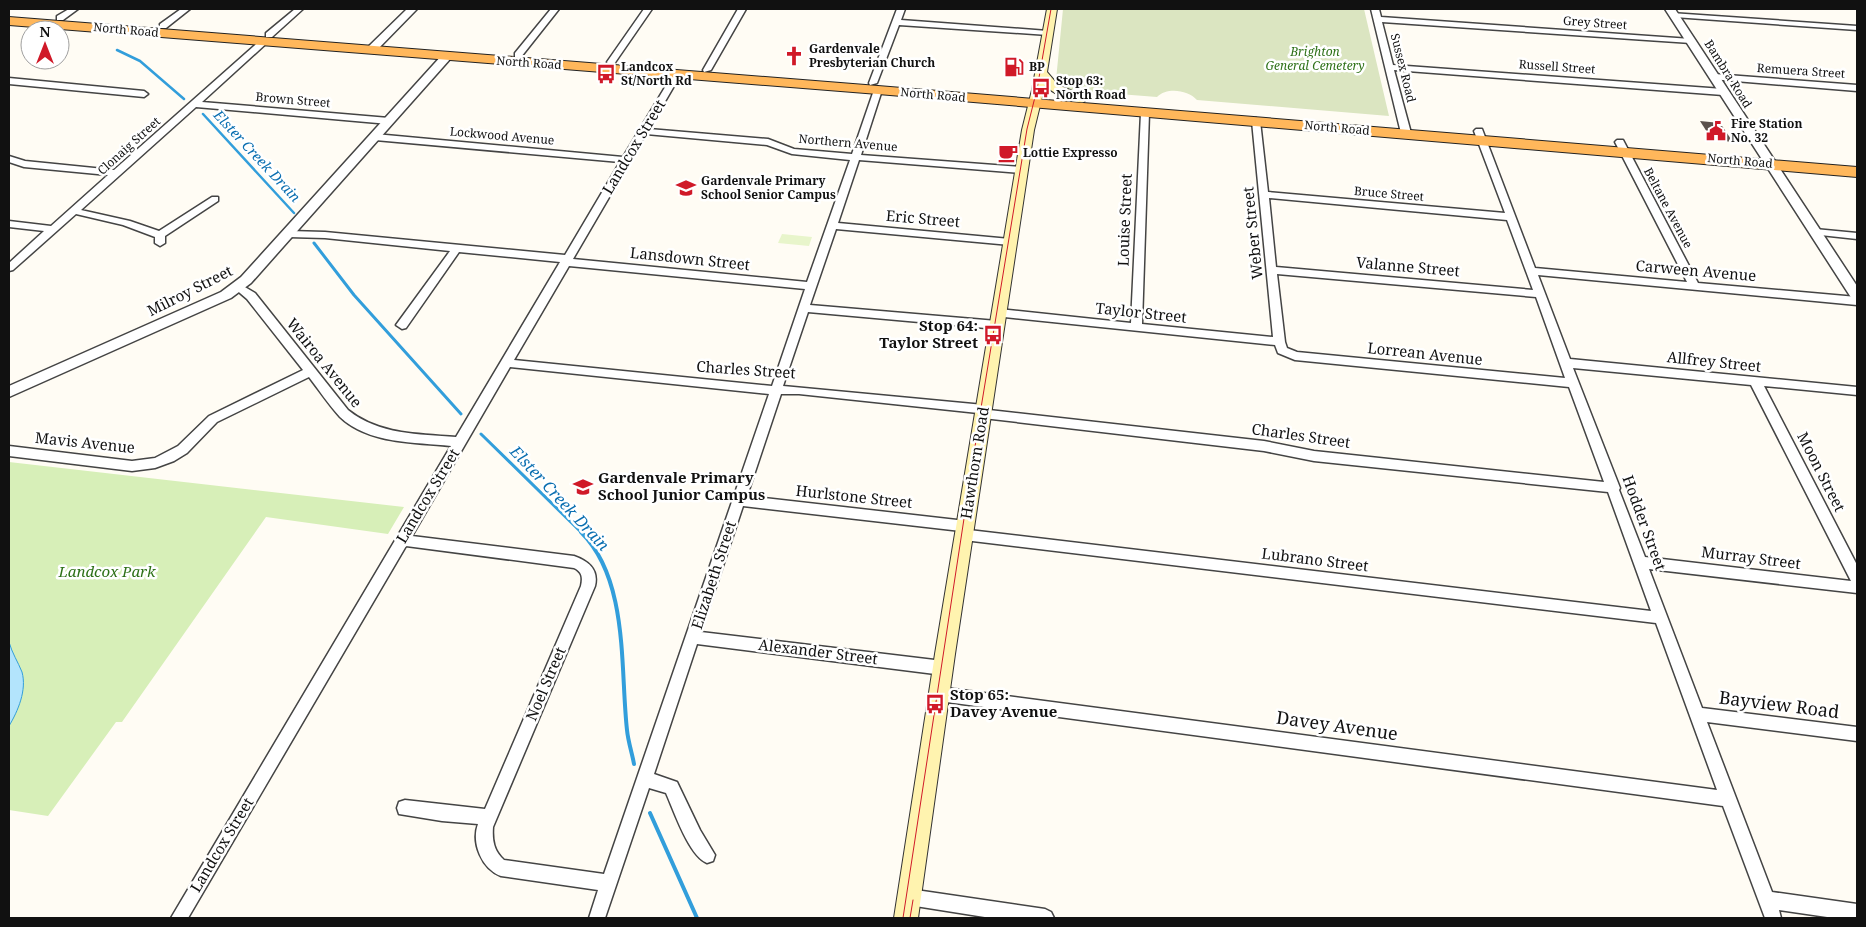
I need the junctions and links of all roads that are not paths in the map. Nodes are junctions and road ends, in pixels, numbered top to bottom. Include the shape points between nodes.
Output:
1 (74, 9) edge
2 (186, 9) edge
3 (299, 9) edge
4 (412, 9) edge
5 (555, 9) edge
6 (648, 9) edge
7 (742, 9) edge
8 (900, 9) edge
9 (1052, 9) edge
10 (1375, 9) edge
11 (1672, 12) edge
12 (9, 14) edge
13 (22, 15) junction
14 (60, 18) junction
15 (1378, 18) junction
16 (9, 21) edge
17 (896, 22) junction
18 (114, 26) junction
19 (163, 26) junction
20 (1857, 28) edge
21 (1048, 33) junction
22 (267, 38) junction
23 (1691, 41) junction
24 (374, 47) junction
25 (518, 55) junction
26 (448, 56) junction
27 (562, 62) junction
28 (611, 62) junction
29 (1390, 66) junction
30 (707, 70) junction
31 (1042, 72) junction
32 (677, 74) junction
33 (1714, 77) junction
34 (9, 81) edge
35 (875, 87) junction
36 (1857, 88) edge
37 (1723, 92) junction
38 (144, 94) dead end
39 (1080, 99) junction
40 (1036, 100) junction
41 (195, 104) junction
42 (1145, 113) junction
43 (389, 121) junction
44 (1256, 121) junction
45 (1405, 129) junction
46 (644, 131) junction
47 (1481, 135) junction
48 (375, 137) junction
49 (1622, 147) junction
50 (856, 156) junction
51 (1766, 158) junction
52 (9, 159) edge
53 (627, 160) junction
54 (1857, 161) edge
55 (1022, 170) junction
56 (1857, 172) edge
57 (117, 173) junction
58 (1264, 195) junction
59 (215, 199) dead end
60 (74, 211) junction
61 (1512, 216) junction
62 (9, 224) edge
63 (832, 226) junction
64 (53, 229) junction
65 (291, 232) junction
66 (1815, 232) junction
67 (1857, 236) edge
68 (1010, 242) junction
69 (456, 249) junction
70 (566, 261) junction
71 (9, 268) edge
72 (1272, 270) junction
73 (1532, 271) junction
74 (812, 286) junction
75 (1694, 286) junction
76 (238, 288) junction
77 (1541, 294) junction
78 (1857, 296) edge
79 (1857, 301) edge
80 (804, 308) junction
81 (998, 319) junction
82 (402, 325) dead end
83 (1136, 327) junction
84 (1279, 342) junction
85 (507, 363) junction
86 (1567, 363) junction
87 (311, 371) junction
88 (1756, 381) junction
89 (1574, 384) junction
90 (777, 389) junction
91 (1857, 391) edge
92 (9, 392) edge
93 (983, 411) junction
94 (460, 442) junction
95 (9, 451) edge
96 (1614, 488) junction
97 (739, 500) junction
98 (965, 530) junction
99 (402, 540) junction
100 (1641, 562) junction
101 (1857, 578) edge
102 (1857, 587) edge
103 (1662, 618) junction
104 (693, 637) junction
105 (943, 668) junction
106 (939, 694) junction
107 (1697, 714) junction
108 (1857, 734) edge
109 (648, 776) junction
110 (1728, 799) junction
111 (406, 808) dead end
112 (487, 822) junction
113 (707, 855) dead end
114 (609, 883) junction
115 (909, 897) junction
116 (1766, 900) junction
117 (1857, 913) edge
118 (179, 918) edge
119 (597, 918) edge
120 (906, 918) edge
121 (1045, 918) edge
122 (1773, 918) edge

1 - 14 street
2 - 19 street
3 - 22 street, Clonaig Street
4 - 24 street
5 - 25 street
6 - 28 street
7 - 30 street
8 - 17 street, Elizabeth Street
9 - 21 main road, Hawthorn Road
10 - 15 street, Sussex Road
11 - 20 street
11 - 23 street, Bambra Road
12 - 13 highway, North Road
13 - 14 highway, North Road
13 - 16 highway
14 - 18 highway, North Road
15 - 23 street, Grey Street
15 - 29 street, Sussex Road
16 - 18 highway, North Road
17 - 21 street
17 - 35 street, Elizabeth Street
18 - 19 highway, North Road
18 - 22 highway, North Road
19 - 22 highway, North Road
21 - 31 main road, Hawthorn Road
22 - 24 highway, North Road
22 - 41 street, Clonaig Street
23 - 33 street, Bambra Road
24 - 25 highway, North Road
24 - 26 highway, North Road
25 - 27 highway, North Road
26 - 27 highway, North Road
26 - 43 street, Milroy Street
27 - 28 highway, North Road
27 - 32 highway, North Road
28 - 30 highway, North Road
29 - 37 street, Russell Street
29 - 45 street, Sussex Road
30 - 35 highway, North Road
31 - 39 main road via 1054,88
31 - 40 main road, Hawthorn Road
32 - 35 highway, North Road
32 - 46 street, Landcox Street
33 - 36 street, Remuera Street
33 - 37 street, Bambra Road
34 - 38 street
35 - 40 highway, North Road
35 - 50 street, Elizabeth Street
37 - 51 street, Bambra Road
39 - 40 highway, North Road
39 - 45 highway, North Road
40 - 42 highway, North Road
40 - 55 main road, Hawthorn Road
41 - 43 street, Brown Street
41 - 57 street, Clonaig Street
42 - 44 highway, North Road
42 - 83 street, Louise Street
43 - 48 street, Milroy Street
44 - 45 highway, North Road
44 - 58 street, Weber Street
45 - 47 highway, North Road
46 - 50 street, Northern Avenue via 768,142 797,152
46 - 53 street, Landcox Street
47 - 49 highway, North Road
47 - 61 street, Hodder Street
48 - 53 street, Lockwood Avenue
48 - 65 street, Milroy Street
49 - 51 highway, North Road
49 - 75 street, Beltane Avenue
50 - 55 street, Northern Avenue
50 - 63 street, Elizabeth Street
51 - 54 highway, North Road
51 - 56 highway, North Road
51 - 66 street, Bambra Road
52 - 57 street via 24,164
53 - 70 street, Landcox Street
55 - 68 main road, Hawthorn Road
57 - 60 street, Clonaig Street
58 - 61 street, Bruce Street
58 - 72 street, Weber Street
59 - 60 street via 160,239 126,223
60 - 64 street, Clonaig Street
61 - 73 street, Hodder Street
62 - 64 street
63 - 68 street, Eric Street
63 - 74 street, Elizabeth Street
64 - 71 street, Clonaig Street
65 - 69 street, Lansdown Street
65 - 76 street, Milroy Street
66 - 67 street
66 - 78 street, Bambra Road
68 - 81 main road, Hawthorn Road
69 - 70 street, Lansdown Street
69 - 82 street
70 - 74 street, Lansdown Street
70 - 85 street, Landcox Street
72 - 77 street, Valanne Street
72 - 84 street, Weber Street
73 - 75 street, Carween Avenue
73 - 77 street, Hodder Street
74 - 80 street, Elizabeth Street
75 - 79 street, Carween Avenue
76 - 87 street, Wairoa Avenue via 251,296
76 - 92 street, Milroy Street
77 - 86 street, Hodder Street
80 - 81 street, Taylor Street
80 - 90 street, Elizabeth Street
81 - 83 street, Taylor Street
81 - 93 main road, Hawthorn Road
83 - 84 street, Taylor Street
84 - 89 street, Lorrean Avenue via 1282,350 1295,356
85 - 90 street, Charles Street
85 - 94 street, Landcox Street
86 - 88 street, Allfrey Street
86 - 89 street, Hodder Street
87 - 94 street, Wairoa Avenue via 344,413 368,430
87 - 95 street, Mavis Avenue via 213,419 182,449 150,465 132,466
88 - 91 street, Allfrey Street
88 - 101 street, Moon Street
89 - 96 street, Hodder Street
90 - 93 street, Charles Street
90 - 97 street, Elizabeth Street
93 - 96 street, Charles Street via 1264,446 1314,456
93 - 98 main road, Hawthorn Road
94 - 99 street, Landcox Street
96 - 100 street, Hodder Street
97 - 98 street, Hurlstone Street
97 - 104 street, Elizabeth Street
98 - 103 street, Lubrano Street
98 - 105 main road, Hawthorn Road
99 - 112 street, Noel Street via 574,562 584,566 589,575 588,586
99 - 118 street, Landcox Street
100 - 102 street, Murray Street
100 - 103 street, Hodder Street
103 - 107 street, Hodder Street
104 - 105 street, Alexander Street
104 - 109 street, Elizabeth Street
105 - 106 main road, Hawthorn Road
106 - 110 street, Davey Avenue
106 - 115 main road, Hawthorn Road
107 - 108 street, Bayview Road
107 - 110 street, Hodder Street
109 - 113 street via 674,791 694,836
109 - 114 street, Elizabeth Street
110 - 116 street, Hodder Street
111 - 112 street
112 - 114 street via 484,842 491,859 501,868
114 - 119 street, Elizabeth Street
115 - 120 main road, Hawthorn Road
115 - 121 street
116 - 117 street
116 - 122 street, Hodder Street

